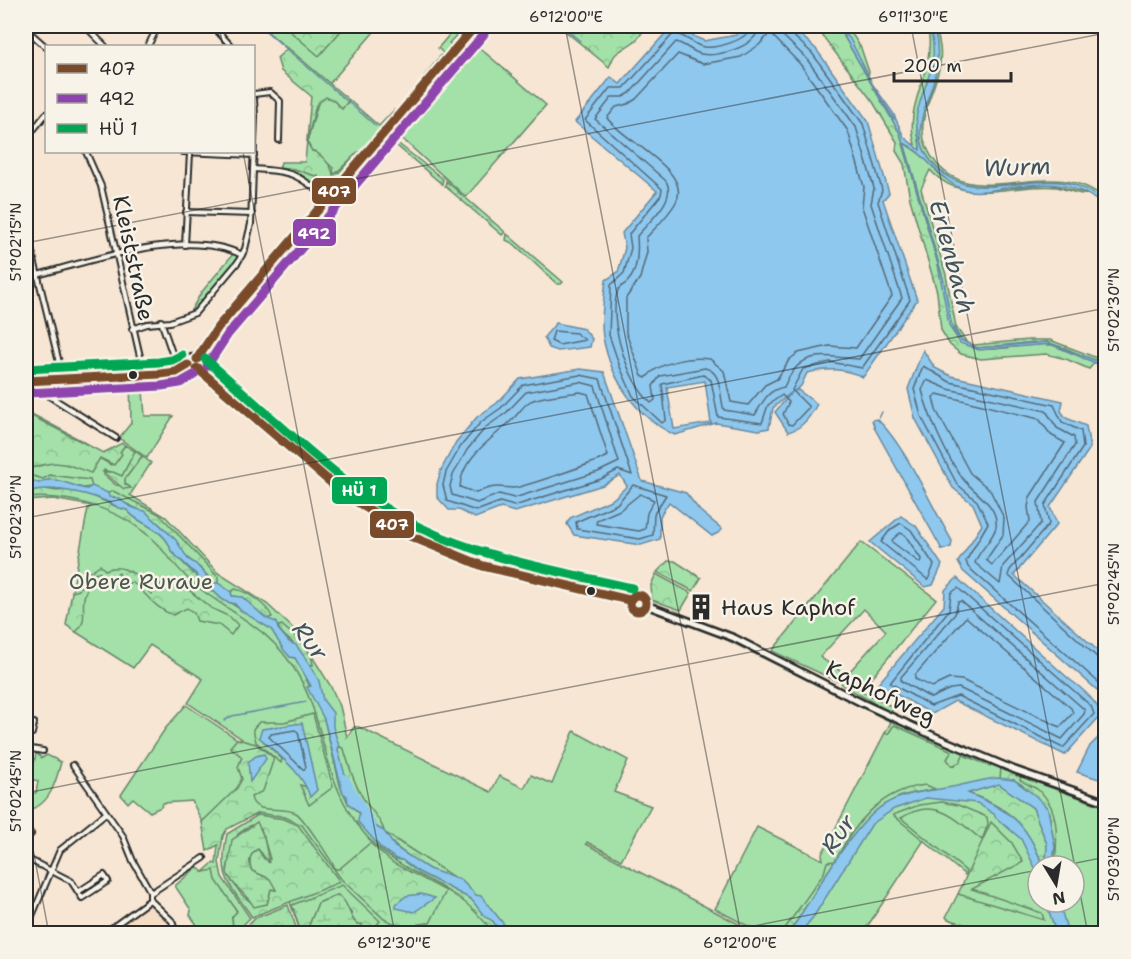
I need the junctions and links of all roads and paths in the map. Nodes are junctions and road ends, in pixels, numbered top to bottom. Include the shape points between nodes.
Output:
1 (85, 26) edge
2 (156, 26) edge
3 (213, 26) edge
4 (476, 26) edge
5 (26, 29) edge
6 (104, 45) edge
7 (148, 45) edge
8 (230, 45) edge
9 (45, 46) edge
10 (255, 94) edge
11 (45, 115) edge
12 (26, 139) edge
13 (279, 140) dead end
14 (86, 153) edge
15 (190, 153) edge
16 (254, 155) joint
17 (254, 169) junction
18 (328, 199) junction
19 (186, 212) junction
20 (252, 214) junction
21 (26, 228) edge
22 (185, 245) junction
23 (242, 255) junction
24 (116, 256) junction
25 (37, 275) junction
26 (26, 278) edge
27 (161, 321) junction
28 (132, 329) junction
29 (172, 353) dead end
30 (197, 359) junction
31 (188, 365) junction
32 (197, 368) junction
33 (144, 374) junction
34 (63, 379) junction
35 (26, 381) edge
36 (33, 381) junction
37 (116, 438) dead end
38 (629, 600) junction
39 (646, 605) junction
40 (26, 722) edge
41 (26, 731) edge
42 (26, 748) edge
43 (43, 751) dead end
44 (73, 765) dead end
45 (1106, 801) edge
46 (106, 813) junction
47 (26, 829) edge
48 (27, 840) edge
49 (26, 849) edge
50 (26, 858) edge
51 (204, 858) dead end
52 (52, 869) junction
53 (78, 892) junction
54 (151, 893) junction
55 (150, 900) junction
56 (26, 930) edge
57 (103, 933) edge
58 (176, 933) edge

1 - 6 street
2 - 7 street
3 - 8 street
4 - 18 main road
5 - 9 street
10 - 13 street via 270,92 280,101
11 - 12 street
14 - 24 street, Kleiststraße via 101,186
15 - 16 street
15 - 19 street
16 - 17 street
17 - 18 street via 290,172
17 - 20 street
18 - 30 main road via 218,327
19 - 20 street
19 - 22 street
20 - 23 street
21 - 25 street
22 - 23 street via 214,245
22 - 24 street
23 - 27 street via 195,313 170,322
24 - 25 street
24 - 28 street, Kleiststraße
25 - 26 street
25 - 34 street
27 - 28 street
27 - 29 street
28 - 33 street, Kleiststraße
30 - 31 main road via 191,358
30 - 32 main road
31 - 32 main road
31 - 33 main road via 176,372
32 - 38 main road, Kaphofweg via 342,492 410,536 483,566
33 - 34 main road
34 - 36 main road
35 - 36 main road
36 - 37 street via 38,389
38 - 39 main road, Kaphofweg via 634,610
38 - 39 main road, Kaphofweg via 639,594
39 - 45 main road, Kaphofweg via 734,638 936,737 1015,770
40 - 41 street via 34,723 32,733
42 - 43 street
44 - 46 street
46 - 52 street via 60,850
46 - 54 street via 123,836
47 - 48 street via 31,834
48 - 49 street
50 - 52 street
51 - 54 street
52 - 53 street via 71,881
52 - 56 street
53 - 53 street via 82,898 108,881 104,875
54 - 55 street
55 - 57 street
55 - 58 street via 172,921

